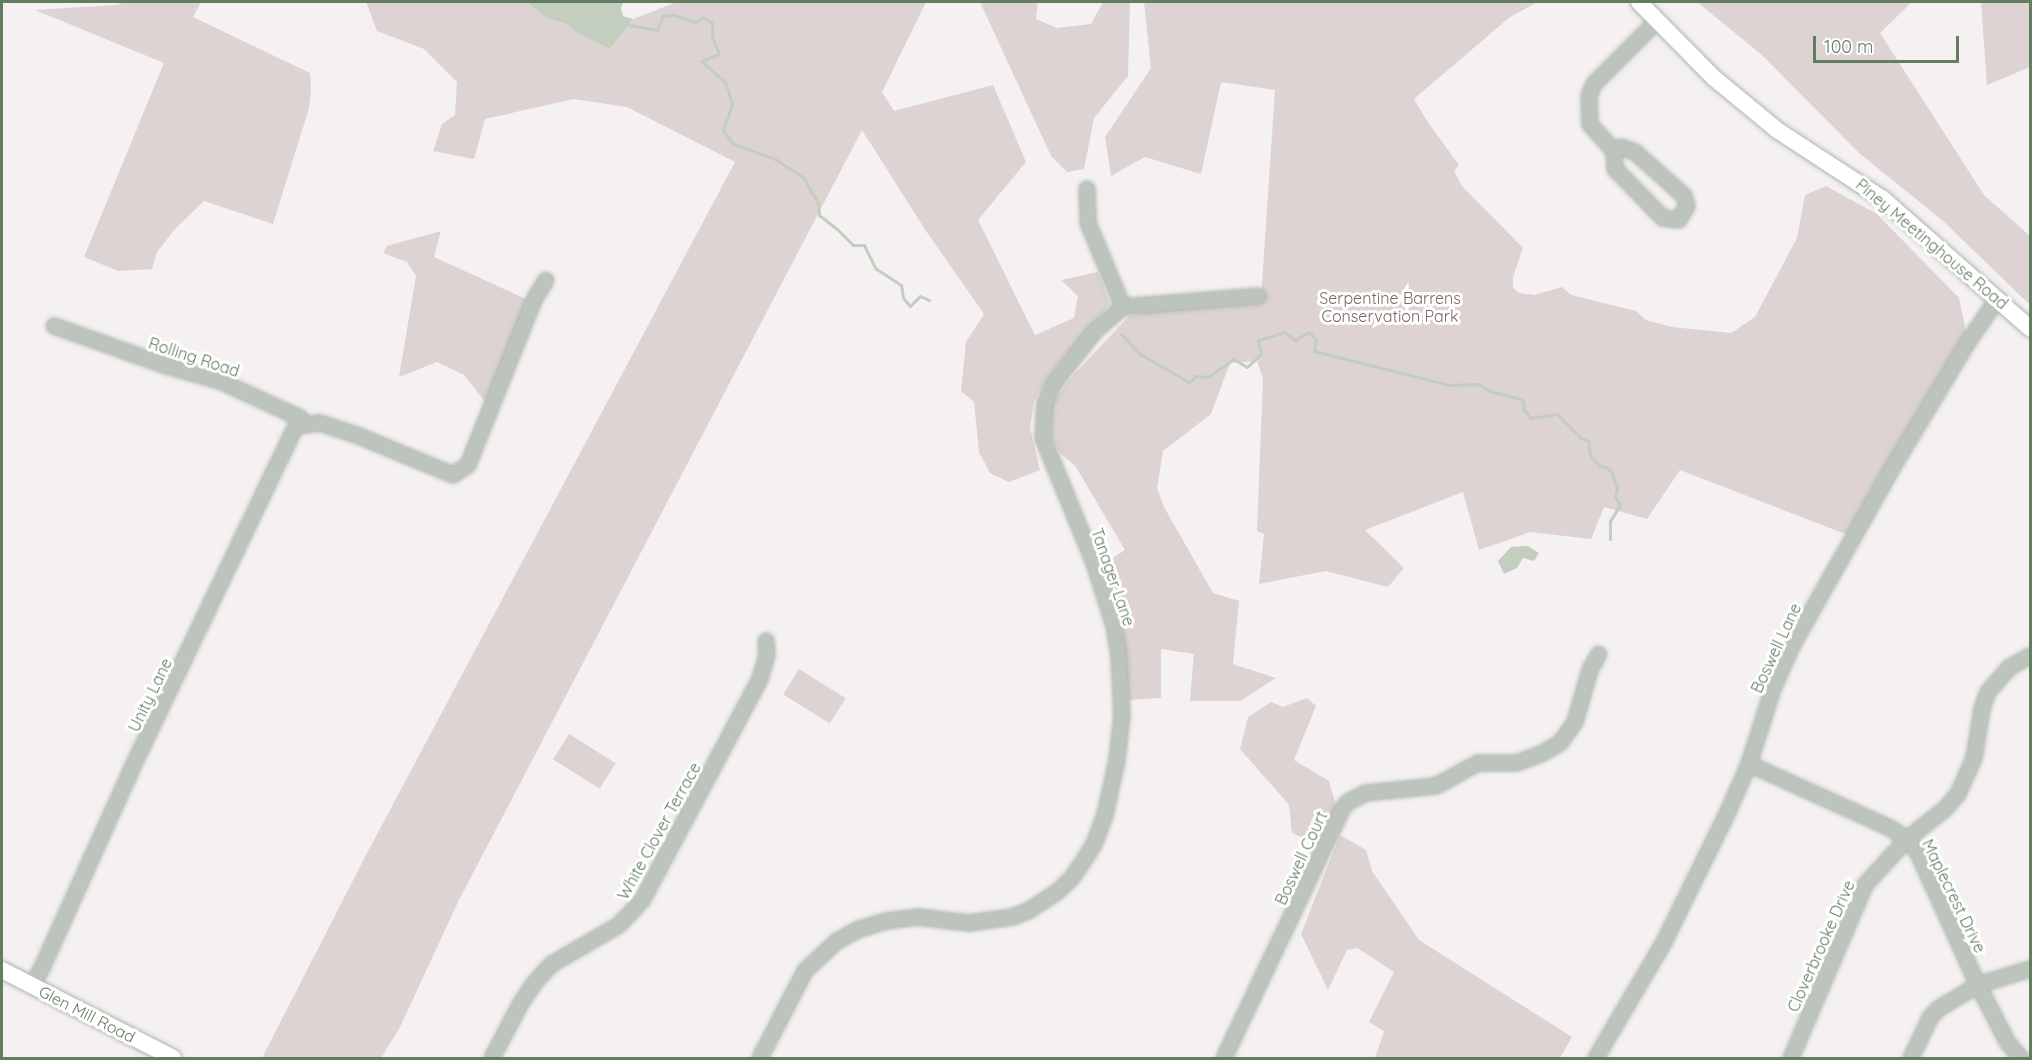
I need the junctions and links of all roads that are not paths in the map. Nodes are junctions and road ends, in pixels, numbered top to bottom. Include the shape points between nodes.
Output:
1 (1639, 2) edge
2 (1657, 21) junction
3 (1614, 151) junction
4 (1087, 189) dead end
5 (546, 280) dead end
6 (1259, 296) dead end
7 (1998, 298) junction
8 (1124, 307) junction
9 (54, 326) dead end
10 (2031, 328) edge
11 (300, 418) junction
12 (766, 641) dead end
13 (1599, 654) dead end
14 (2031, 656) edge
15 (1749, 764) junction
16 (1907, 839) junction
17 (2031, 969) edge
18 (2, 970) edge
19 (31, 985) junction
20 (1978, 986) junction
21 (173, 1059) edge
22 (492, 1059) edge
23 (760, 1059) edge
24 (1224, 1059) edge
25 (1596, 1059) edge
26 (1791, 1059) edge
27 (1911, 1059) edge
28 (2020, 1059) edge

1 - 2 main road, Piney Meetinghouse Road
2 - 3 street via 1594,84 1588,96 1590,124
2 - 7 main road, Piney Meetinghouse Road via 1714,78 1777,130 1883,199
3 - 3 street via 1615,169 1663,218 1682,217 1687,206 1684,196 1635,152 1622,147
4 - 8 street via 1088,223
5 - 11 street, Rolling Road via 534,300 468,465 453,475 359,436 320,423 303,425
6 - 8 street
7 - 10 main road, Piney Meetinghouse Road
7 - 15 street, Boswell Lane via 1894,465 1792,646 1773,689
8 - 23 street, Tanager Lane via 1094,332 1055,382 1045,403 1042,428 1052,464 1094,563 1119,656 1122,715 1117,760 1095,842 1071,879 1057,892 1012,918 969,923 918,917 887,921 837,941 806,971
9 - 11 street, Rolling Road via 220,381
11 - 19 street, Unity Lane
12 - 22 street, White Clover Terrace via 767,655 760,679 643,899 619,925 552,963 526,996
13 - 24 street, Boswell Court via 1590,670 1575,722 1560,743 1517,764 1478,763 1436,786 1366,793 1348,802
14 - 16 street, Cloverbrooke Drive via 2010,667 1988,692 1974,758 1958,794
15 - 16 street, Maplecrest Drive
15 - 25 street, Boswell Lane via 1664,942
16 - 20 street, Maplecrest Drive via 1918,853
16 - 26 street, Cloverbrooke Drive via 1865,885
17 - 20 street
18 - 19 main road, Glen Mill Road
19 - 21 main road, Glen Mill Road
20 - 27 street via 1938,1009
20 - 28 street, Maplecrest Drive

